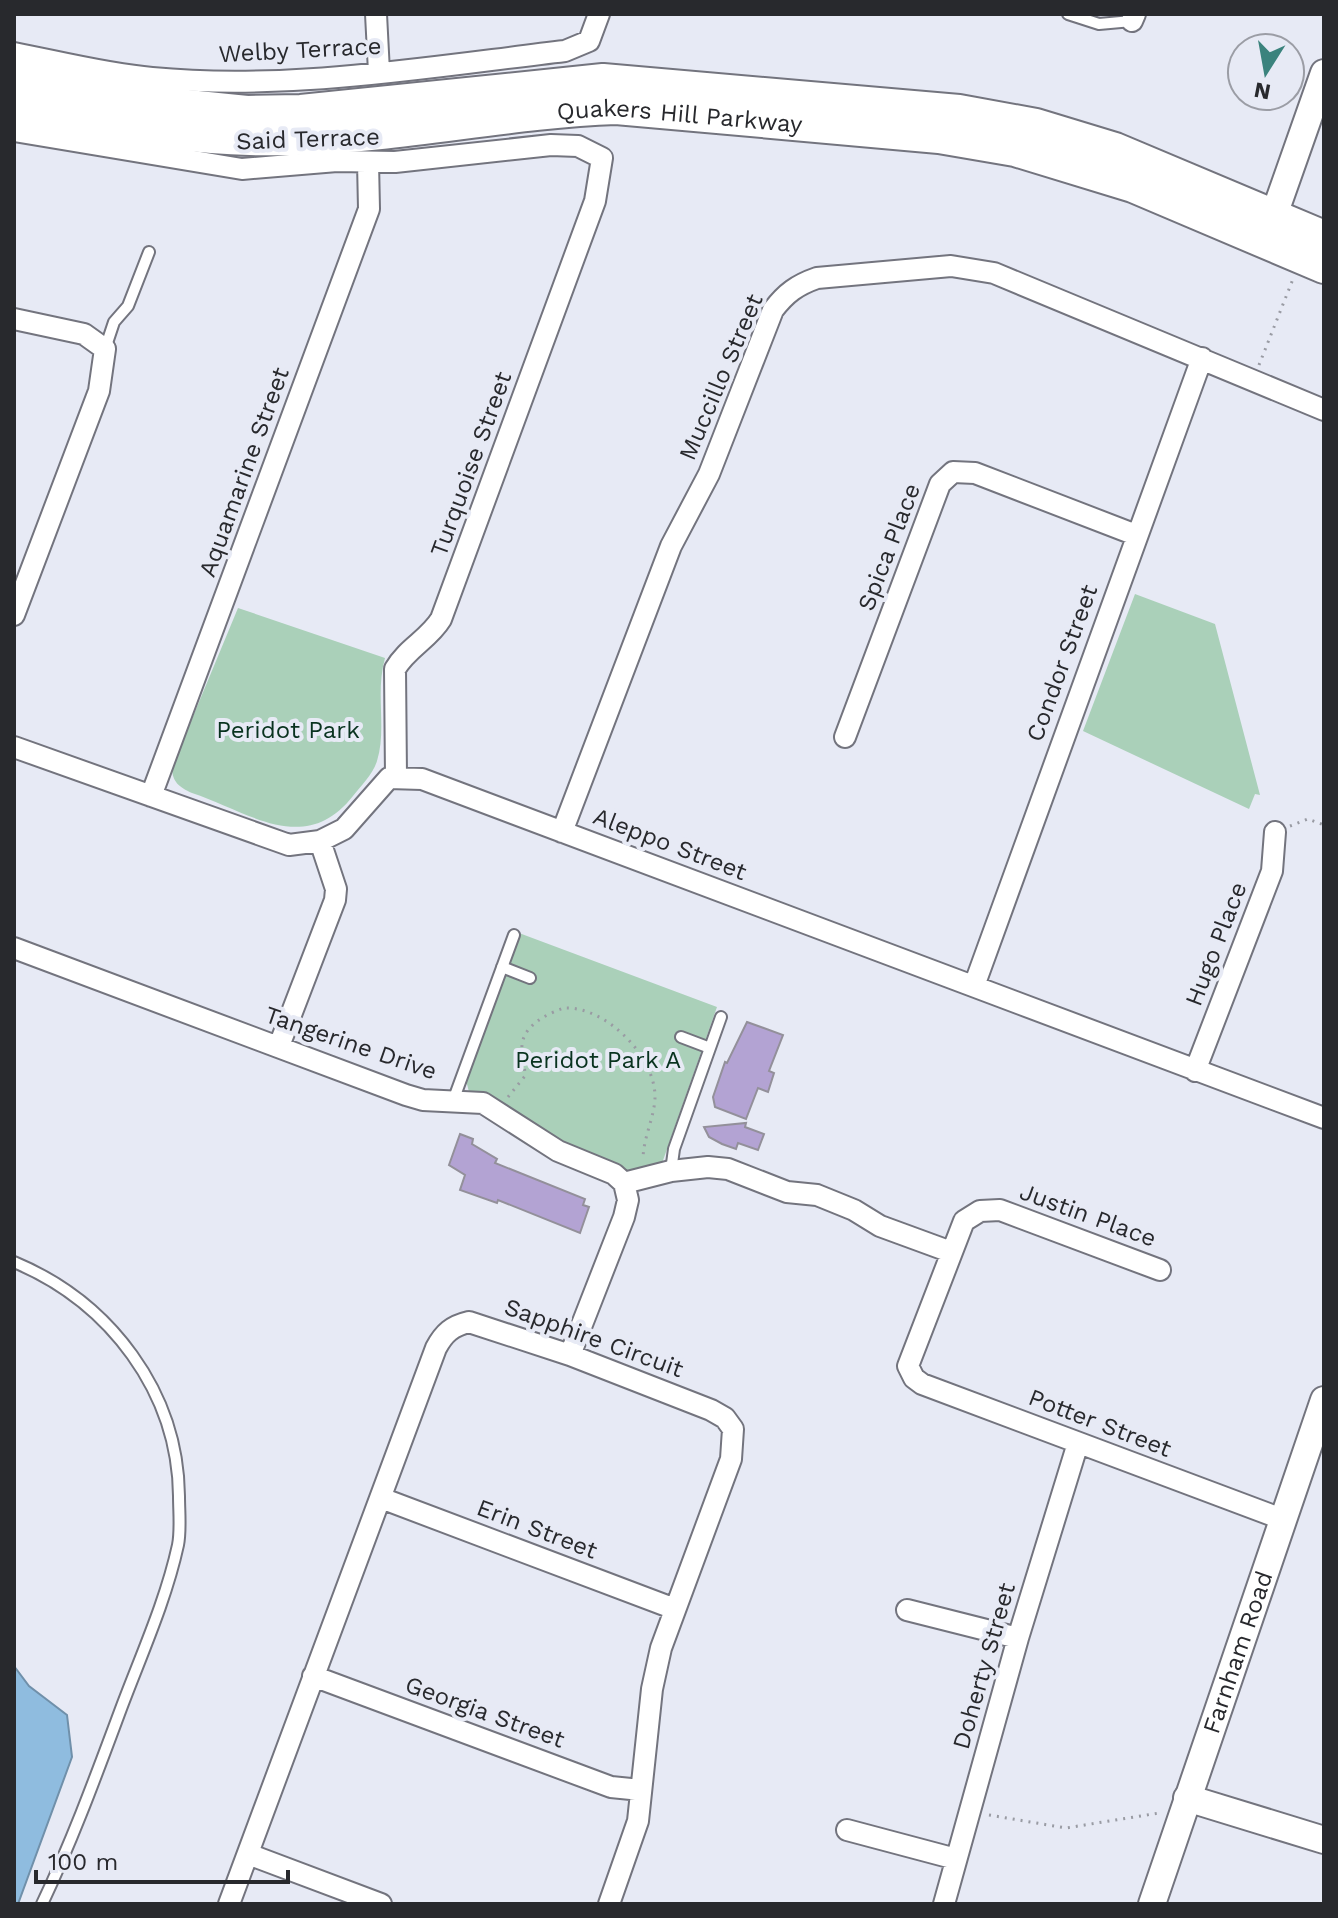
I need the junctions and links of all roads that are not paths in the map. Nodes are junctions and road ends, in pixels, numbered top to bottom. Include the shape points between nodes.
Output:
1 (376, 14) edge
2 (599, 14) edge
3 (1068, 14) edge
4 (1133, 18) edge
5 (14, 53) edge
6 (379, 72) junction
7 (1324, 73) edge
8 (14, 78) edge
9 (14, 107) edge
10 (14, 131) edge
11 (602, 158) joint
12 (368, 162) junction
13 (1269, 229) junction
14 (1324, 237) edge
15 (149, 252) dead end
16 (1310, 270) edge
17 (14, 319) edge
18 (105, 349) junction
19 (1202, 358) junction
20 (1324, 410) edge
21 (1136, 535) junction
22 (14, 615) edge
23 (845, 737) dead end
24 (14, 747) edge
25 (396, 776) junction
26 (151, 796) junction
27 (562, 832) junction
28 (1275, 832) road end
29 (320, 841) junction
30 (514, 935) dead end
31 (14, 948) edge
32 (502, 967) junction
33 (530, 978) dead end
34 (974, 986) junction
35 (721, 1017) dead end
36 (681, 1037) dead end
37 (279, 1046) junction
38 (710, 1048) junction
39 (1195, 1071) junction
40 (453, 1101) junction
41 (1324, 1118) edge
42 (671, 1171) junction
43 (633, 1181) junction
44 (951, 1252) junction
45 (14, 1262) edge
46 (1160, 1270) dead end
47 (570, 1355) junction
48 (908, 1366) joint
49 (1324, 1400) edge
50 (1078, 1443) junction
51 (381, 1498) junction
52 (1282, 1519) junction
53 (675, 1609) junction
54 (907, 1610) dead end
55 (1018, 1638) junction
56 (313, 1676) junction
57 (641, 1790) junction
58 (1187, 1798) junction
59 (847, 1830) dead end
60 (1324, 1840) edge
61 (248, 1854) junction
62 (956, 1859) junction
63 (42, 1904) edge
64 (229, 1904) edge
65 (381, 1904) edge
66 (609, 1904) edge
67 (944, 1904) edge
68 (1152, 1904) edge

1 - 6 street
2 - 6 street, Welby Terrace via 589,41 565,51
3 - 4 lane via 1099,24
5 - 6 street, Welby Terrace via 183,80 254,82
7 - 13 street
8 - 13 main road, Quakers Hill Parkway via 137,101 247,112 603,80 913,105 999,117 1115,149
9 - 13 main road, Quakers Hill Parkway via 160,134 252,140 337,137 616,108 939,137 1015,150
10 - 12 street, Said Terrace via 216,167
11 - 12 street, Said Terrace via 578,146 551,145
11 - 25 street, Turquoise Street via 595,201 441,619 395,669
12 - 26 street, Aquamarine Street via 369,209
13 - 14 main road, Quakers Hill Parkway
13 - 16 main road, Quakers Hill Parkway
15 - 18 lane
17 - 18 street via 84,334
18 - 22 street via 99,391
19 - 20 street, Muccillo Street
19 - 21 street, Condor Street
19 - 27 street, Muccillo Street via 994,273 951,266 817,278 785,294 769,320 709,474 671,546
21 - 23 street, Spica Place via 975,473 953,472 940,484
21 - 34 street, Condor Street
24 - 26 street
25 - 27 street, Aleppo Street via 422,779
25 - 29 street via 381,783 354,821
26 - 29 street via 271,841
27 - 34 street, Aleppo Street
28 - 39 street, Hugo Place via 1272,871
29 - 37 street via 335,900
30 - 32 lane
31 - 37 street, Tangerine Drive
32 - 33 lane
32 - 40 lane
34 - 39 street, Aleppo Street
35 - 38 lane
36 - 38 lane
37 - 40 street, Tangerine Drive via 406,1095
38 - 42 lane
39 - 41 street, Aleppo Street
40 - 43 street, Tangerine Drive via 468,1100 496,1110 558,1151
42 - 43 street
42 - 44 street via 728,1169 787,1192 817,1195
43 - 47 street
44 - 46 street, Justin Place via 964,1221 980,1211 1000,1210
44 - 48 street, Justin Place
45 - 63 lane via 59,1285 114,1332 150,1381 178,1454 179,1542 160,1606 71,1842
47 - 51 street, Sapphire Circuit via 483,1324 455,1325 436,1348
47 - 53 street, Sapphire Circuit via 711,1410 733,1429 731,1459
48 - 50 street, Potter Street via 922,1384
49 - 52 street, Farnham Road
50 - 52 street, Potter Street
50 - 55 street, Doherty Street
51 - 53 street, Erin Street
51 - 56 street, Sapphire Circuit
52 - 58 street, Farnham Road
53 - 57 street, Sapphire Circuit via 655,1669
54 - 55 street
55 - 62 street, Doherty Street
56 - 57 street, Georgia Street via 611,1787
56 - 61 street, Sapphire Circuit
57 - 66 street, Sapphire Circuit via 638,1821
58 - 60 street
58 - 68 street, Farnham Road
59 - 62 street
61 - 64 street, Sapphire Circuit
61 - 65 street
62 - 67 street, Doherty Street

